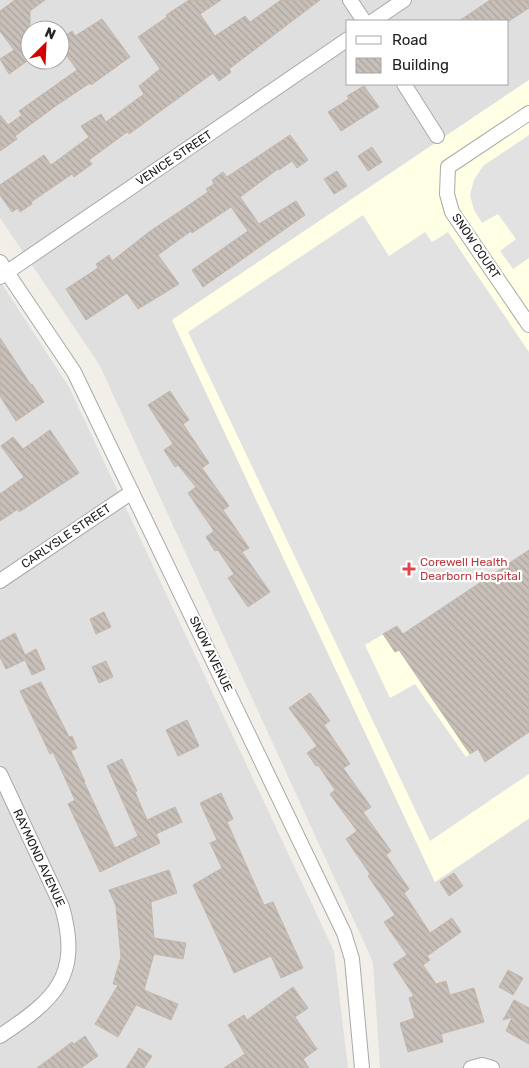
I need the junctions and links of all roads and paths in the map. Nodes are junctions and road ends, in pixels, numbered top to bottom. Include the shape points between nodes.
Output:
1 (350, 0) edge
2 (404, 0) edge
3 (363, 20) edge
4 (374, 20) edge
5 (346, 40) edge
6 (405, 85) edge
7 (529, 113) edge
8 (437, 136) dead end
9 (2, 271) edge
10 (529, 325) edge
11 (132, 492) junction
12 (0, 581) edge
13 (0, 774) edge
14 (0, 1036) edge
15 (362, 1068) edge
16 (471, 1068) edge
17 (492, 1068) edge

1 - 3 street
2 - 4 street
5 - 9 street, VENICE STREET
6 - 8 street
7 - 10 street, SNOW COURT via 448,166 447,194 452,212
9 - 11 street, SNOW AVENUE via 74,372
11 - 12 street, CARLYSLE STREET
11 - 15 street, SNOW AVENUE via 344,933 353,966
13 - 14 street, RAYMOND AVENUE via 62,907 69,943 64,974 50,997 31,1016
16 - 17 street via 482,1065

